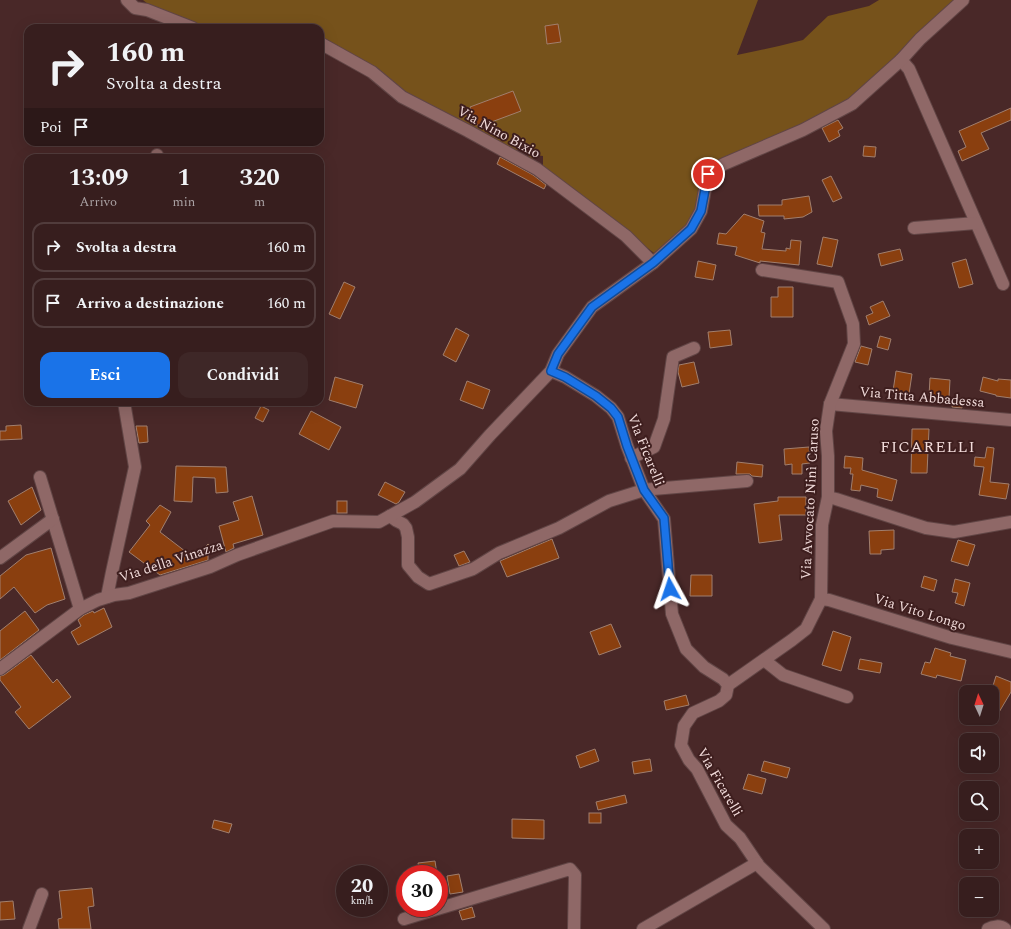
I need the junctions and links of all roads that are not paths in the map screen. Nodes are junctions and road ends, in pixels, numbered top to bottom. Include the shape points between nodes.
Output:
1 (127, 0) edge
2 (963, 0) edge
3 (183, 24) edge
4 (324, 45) edge
5 (901, 60) junction
6 (976, 223) junction
7 (914, 228) dead end
8 (653, 263) junction
9 (762, 270) dead end
10 (1003, 284) dead end
11 (694, 348) dead end
12 (551, 371) junction
13 (830, 404) junction
14 (125, 406) edge
15 (1011, 420) edge
16 (631, 458) junction
17 (40, 477) dead end
18 (747, 481) dead end
19 (644, 490) junction
20 (828, 497) junction
21 (390, 516) junction
22 (53, 519) junction
23 (1011, 522) edge
24 (0, 558) edge
25 (111, 596) junction
26 (821, 599) junction
27 (80, 609) junction
28 (1011, 652) edge
29 (764, 660) junction
30 (0, 669) edge
31 (728, 685) junction
32 (848, 697) dead end
33 (757, 863) junction
34 (42, 894) dead end
35 (404, 919) dead end
36 (29, 929) edge
37 (574, 929) edge
38 (643, 929) edge
39 (824, 929) edge
40 (988, 929) edge
41 (1005, 929) edge

1 - 3 street via 135,8
2 - 5 street
4 - 8 street, Via Nino Bixio via 372,72 402,97 537,169 626,236
5 - 6 street via 909,69
5 - 8 street via 852,104 708,174 701,211 691,229
6 - 7 street
6 - 10 street
8 - 12 street via 592,307 558,354
9 - 13 street, Via Avvocato Ninì Caruso via 838,282 852,324 854,344
11 - 16 street via 673,357 664,419 654,447
12 - 16 street, Via Ficarelli via 596,396 611,408 618,417
12 - 21 street, Via della Vinazza via 460,469 415,502
13 - 15 street, Via Titta Abbadessa
13 - 20 street, Via Avvocato Ninì Caruso via 826,431
14 - 25 street via 134,467 112,572
16 - 19 street, Via Ficarelli
17 - 22 street
18 - 19 street
19 - 21 street via 610,501 559,528 499,553 473,569 429,584 418,577 408,564 406,528
19 - 31 street, Via Ficarelli via 664,518 672,614 686,649
20 - 23 street via 926,528 954,532
20 - 26 street, Via Avvocato Ninì Caruso via 822,526
21 - 25 street, Via della Vinazza via 379,522 333,521 210,567 129,593
22 - 24 street
22 - 27 street
25 - 27 street, Via della Vinazza
26 - 28 street, Via Vito Longo via 952,638
26 - 29 street, Via Avvocato Ninì Caruso via 806,629
27 - 30 street, Via della Vinazza
29 - 31 street, Via Avvocato Ninì Caruso
29 - 32 street via 783,675
31 - 33 street, Via Ficarelli via 726,696 693,713 684,726 681,745 697,769 726,825 740,838
33 - 38 street
33 - 39 street, Via Ficarelli
34 - 36 street
35 - 37 street via 570,869 575,875
40 - 41 street via 993,926 1002,926

